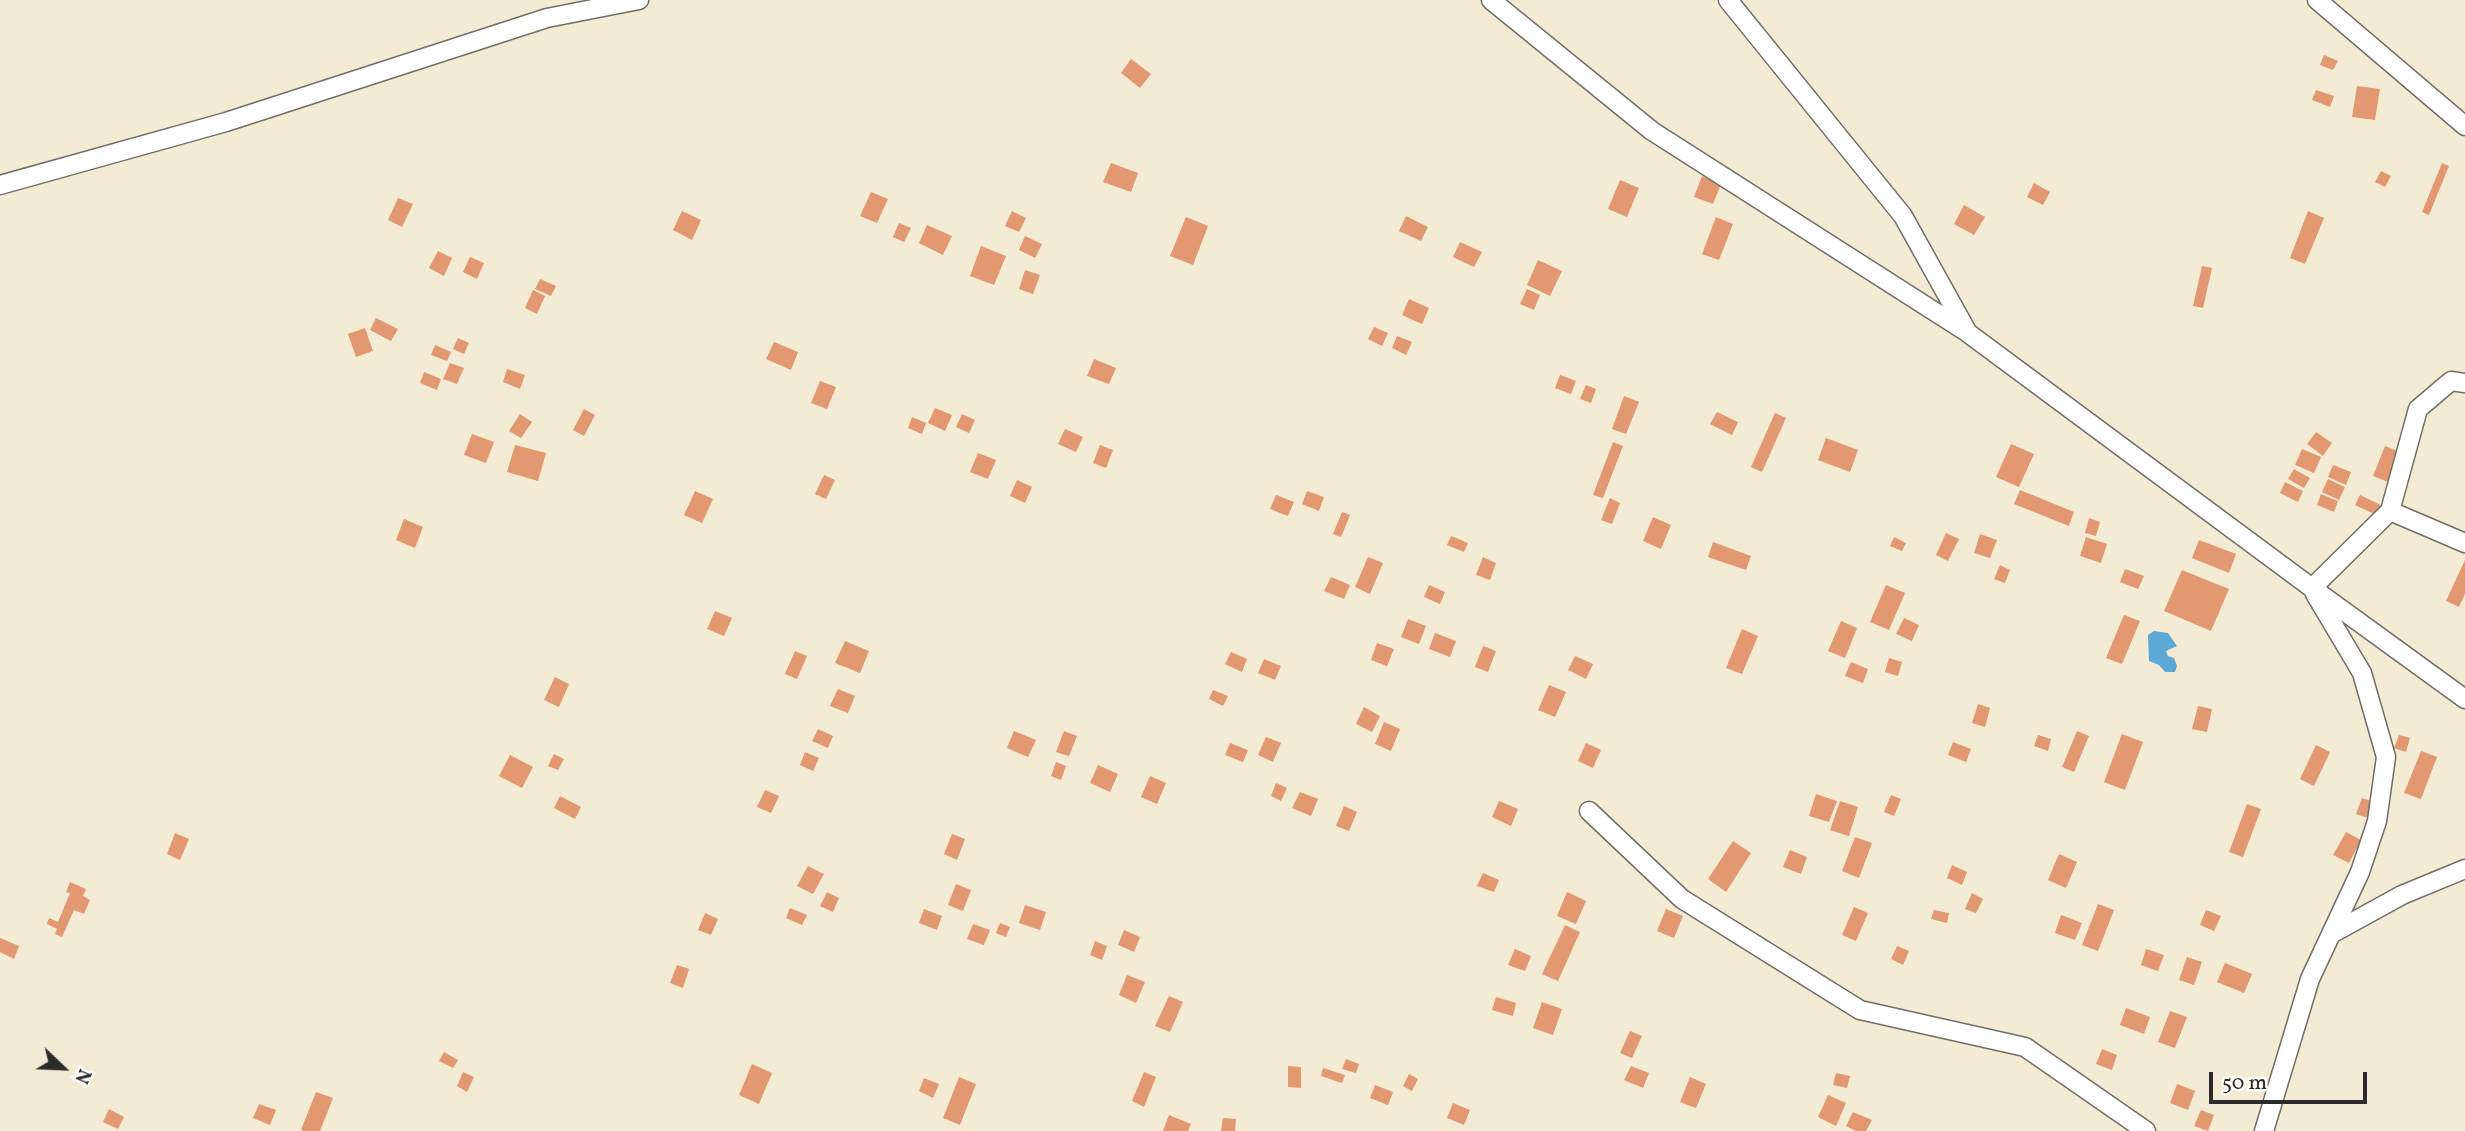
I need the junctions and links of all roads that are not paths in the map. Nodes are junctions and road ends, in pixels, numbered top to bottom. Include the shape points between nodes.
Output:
1 (639, 0) edge
2 (1491, 0) edge
3 (1728, 0) edge
4 (2317, 0) edge
5 (2465, 126) edge
6 (0, 185) edge
7 (1968, 332) junction
8 (2465, 383) edge
9 (2390, 511) junction
10 (2465, 543) edge
11 (2312, 588) junction
12 (2465, 699) edge
13 (1589, 811) dead end
14 (2465, 869) edge
15 (2330, 934) junction
16 (2146, 1131) edge
17 (2264, 1131) edge

1 - 6 street via 547,18 226,122
2 - 7 street via 1651,131
3 - 7 street via 1903,216
4 - 5 street
7 - 11 street
8 - 9 street via 2451,381 2418,410
9 - 10 street
9 - 11 street
11 - 12 street
11 - 15 street via 2362,673 2386,757 2377,821 2360,872
13 - 16 street via 1682,899 1860,1010 2025,1047
14 - 15 street via 2402,895
15 - 17 street via 2310,979

